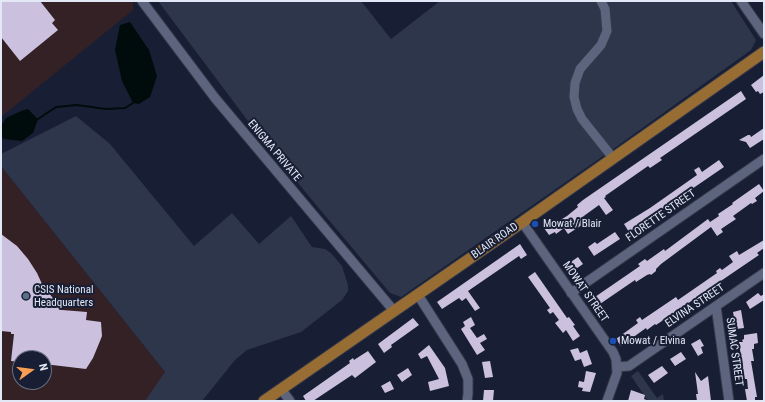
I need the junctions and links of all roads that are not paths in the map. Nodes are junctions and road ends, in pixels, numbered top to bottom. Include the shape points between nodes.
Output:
1 (142, 1) edge
2 (601, 1) edge
3 (740, 1) edge
4 (764, 34) edge
5 (764, 52) edge
6 (613, 158) junction
7 (764, 159) edge
8 (522, 222) junction
9 (764, 273) edge
10 (572, 293) junction
11 (418, 295) junction
12 (716, 306) junction
13 (394, 311) junction
14 (617, 367) junction
15 (281, 389) junction
16 (264, 401) edge
17 (290, 401) edge
18 (467, 401) edge
19 (607, 401) edge
20 (729, 401) edge

1 - 13 street, ENIGMA PRIVATE via 215,98
2 - 6 street via 605,8 607,31 601,45 580,69 574,83 574,97 582,119
3 - 4 street
5 - 6 main road, BLAIR ROAD
6 - 8 main road, BLAIR ROAD
7 - 10 street, FLORETTE STREET
8 - 10 street, MOWAT STREET
8 - 11 main road, BLAIR ROAD
9 - 12 street, ELVINA STREET
10 - 14 street, MOWAT STREET via 613,352
11 - 13 main road, BLAIR ROAD
11 - 18 street via 462,364 468,379
12 - 14 street, ELVINA STREET via 629,366
12 - 20 street, SUMAC STREET
13 - 15 main road, BLAIR ROAD
14 - 19 street
15 - 16 main road, BLAIR ROAD
15 - 17 street

